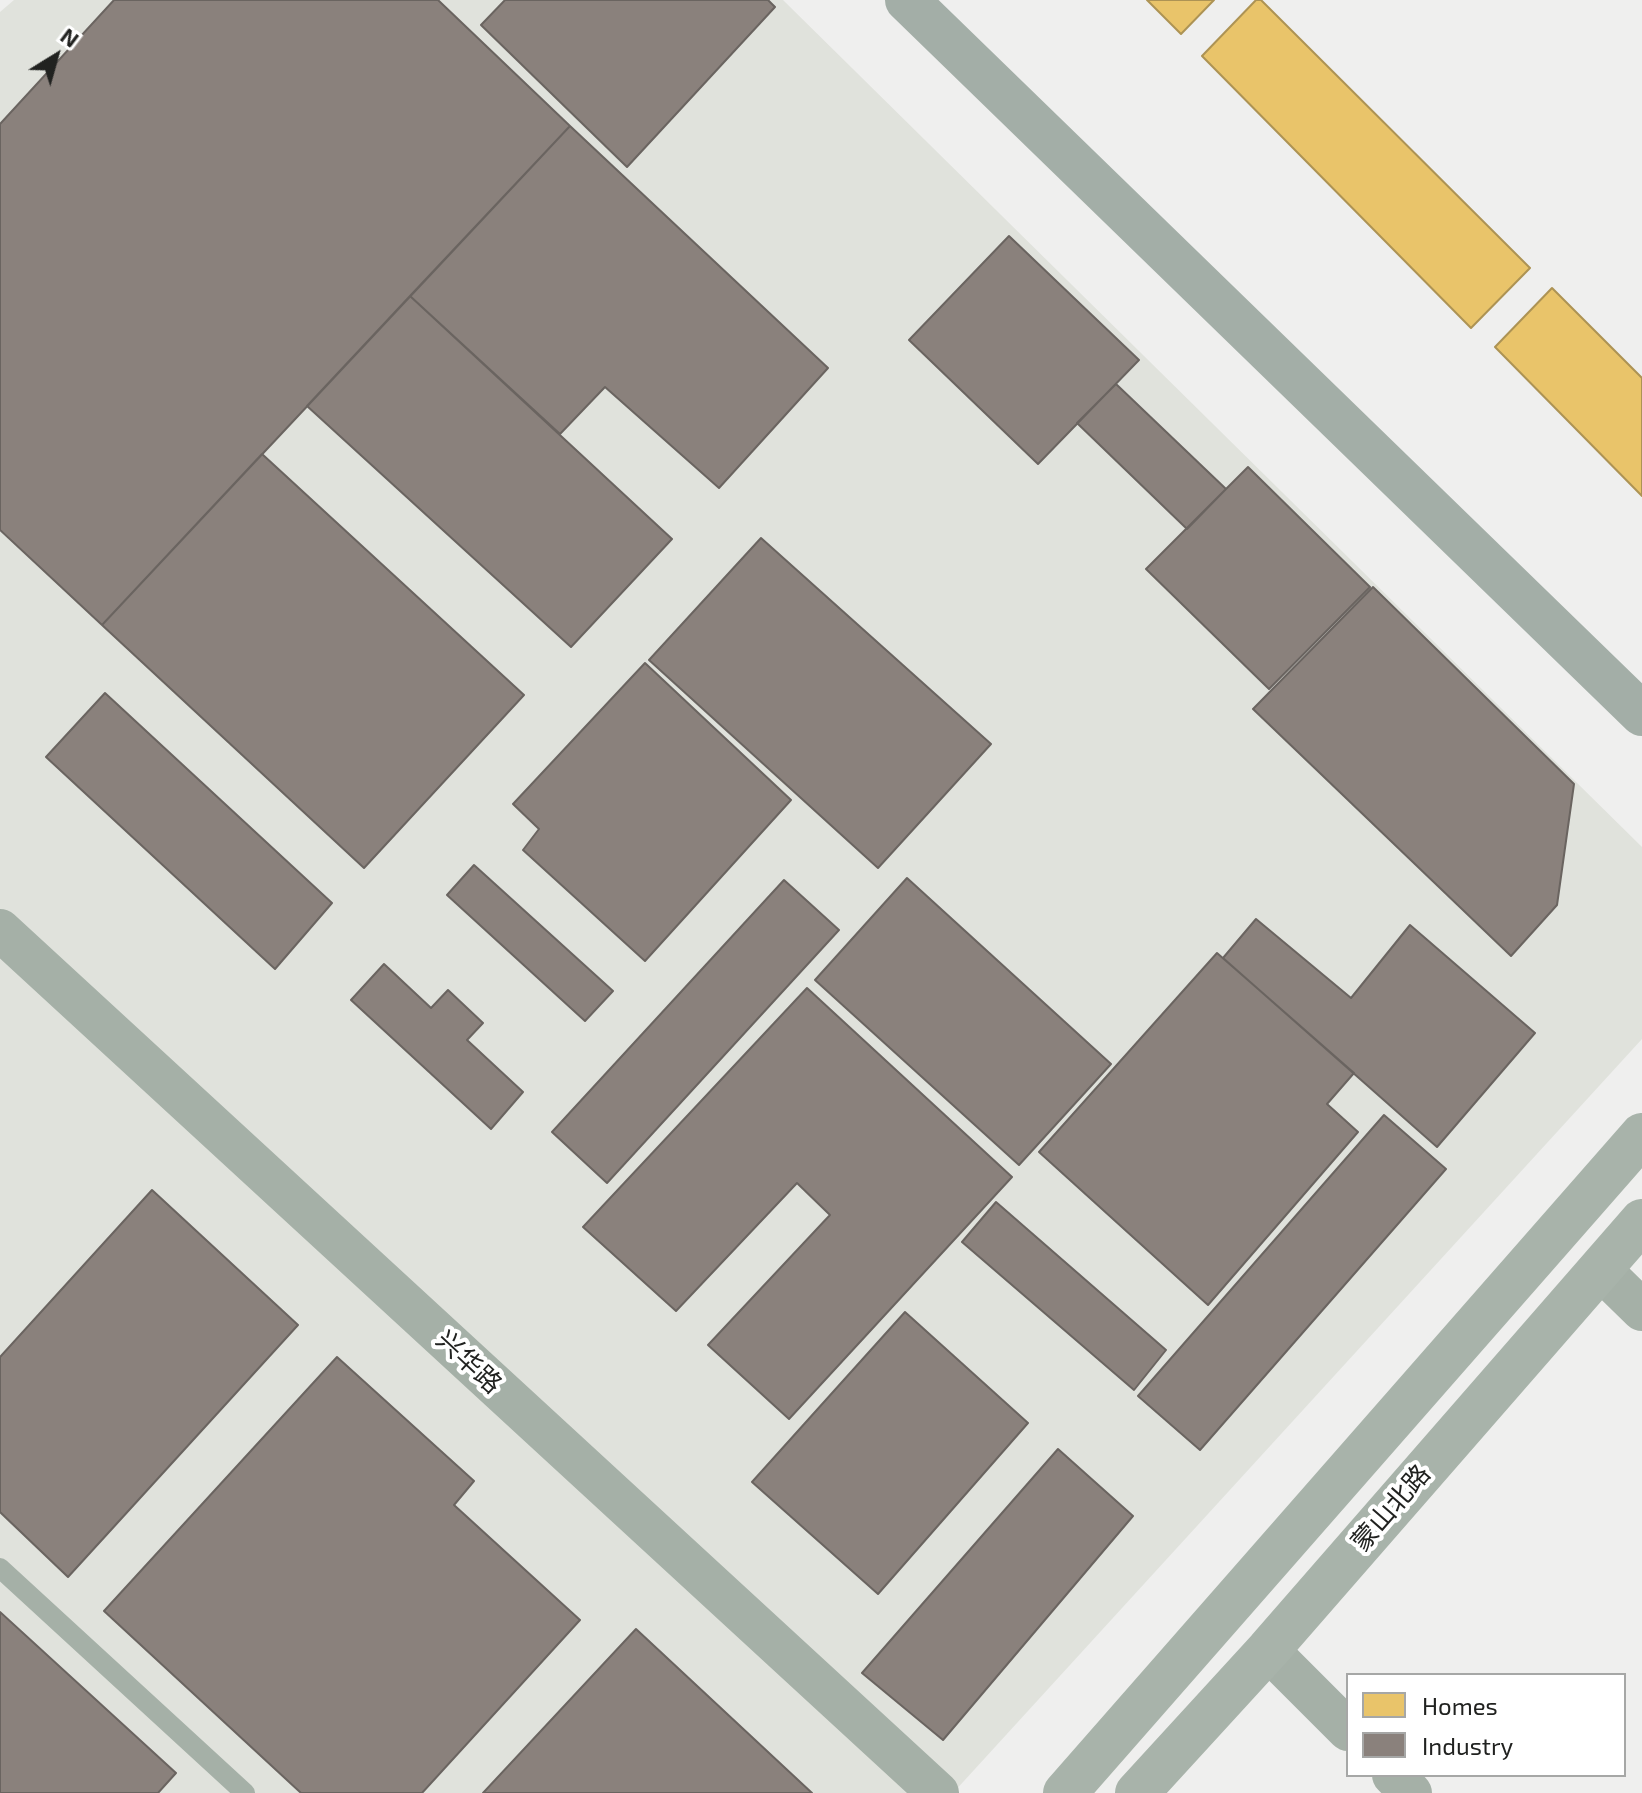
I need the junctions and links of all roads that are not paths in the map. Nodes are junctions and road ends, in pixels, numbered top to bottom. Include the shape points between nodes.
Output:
1 (907, 0) edge
2 (1642, 714) edge
3 (0, 930) edge
4 (1642, 1135) edge
5 (1642, 1221) edge
6 (1600, 1269) junction
7 (1642, 1310) edge
8 (0, 1568) edge
9 (1268, 1650) junction
10 (1346, 1728) edge
11 (1395, 1777) edge
12 (245, 1793) edge
13 (938, 1793) edge
14 (1065, 1793) edge
15 (1137, 1793) edge
16 (1411, 1793) edge

1 - 2 main road
3 - 13 street, 兴华路
4 - 14 main road
5 - 6 main road, 蒙山北路
6 - 7 street
6 - 9 main road, 蒙山北路
8 - 12 lane
9 - 10 street
9 - 15 main road, 蒙山北路
11 - 16 street

